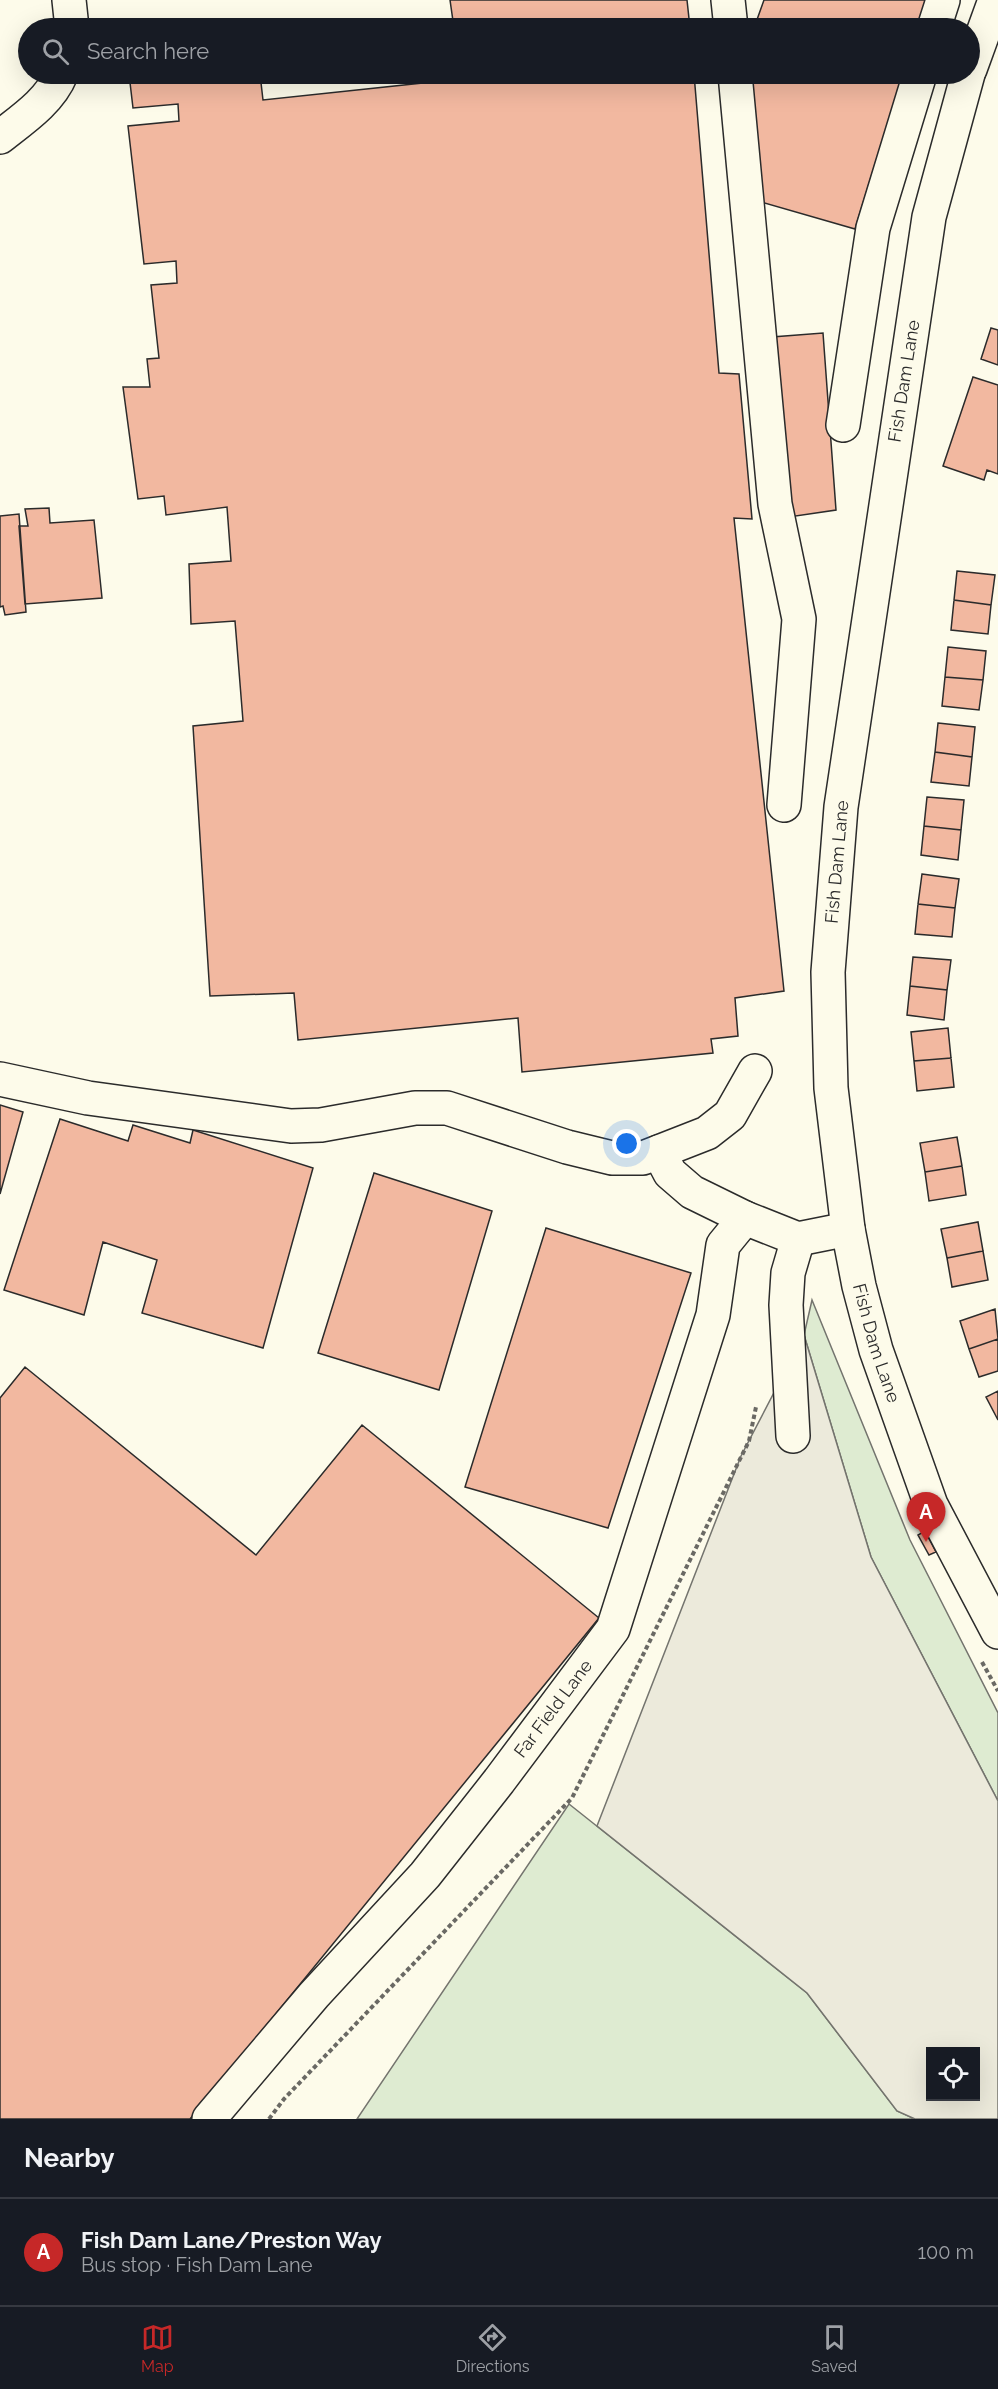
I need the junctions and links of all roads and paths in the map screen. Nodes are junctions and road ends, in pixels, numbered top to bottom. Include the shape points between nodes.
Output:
1 (69, 0) edge
2 (728, 0) edge
3 (943, 0) edge
4 (995, 0) edge
5 (71, 18) edge
6 (730, 18) edge
7 (937, 18) edge
8 (980, 40) edge
9 (57, 84) edge
10 (736, 84) edge
11 (917, 84) edge
12 (965, 84) edge
13 (0, 137) edge
14 (843, 425) dead end
15 (784, 805) dead end
16 (755, 1071) dead end
17 (0, 1079) edge
18 (659, 1152) junction
19 (745, 1218) junction
20 (848, 1229) junction
21 (798, 1239) junction
22 (793, 1436) dead end
23 (998, 1632) edge
24 (209, 2119) edge

1 - 5 street
2 - 6 street
3 - 7 street
4 - 8 street
9 - 13 street
10 - 15 street via 775,504 799,619
11 - 14 street via 873,228
12 - 20 street, Fish Dam Lane via 929,217 841,807 828,972 831,1088
16 - 18 street via 730,1115 707,1133
17 - 18 street via 88,1098 291,1126 321,1125 415,1108 447,1108 612,1158 643,1158
18 - 19 street via 670,1173 692,1192
19 - 21 street
19 - 24 street, Far Field Lane via 723,1245 712,1315 613,1629 425,1875 314,1995
20 - 21 street
20 - 23 street, Fish Dam Lane via 876,1350 931,1505
21 - 22 street via 788,1273 786,1305

